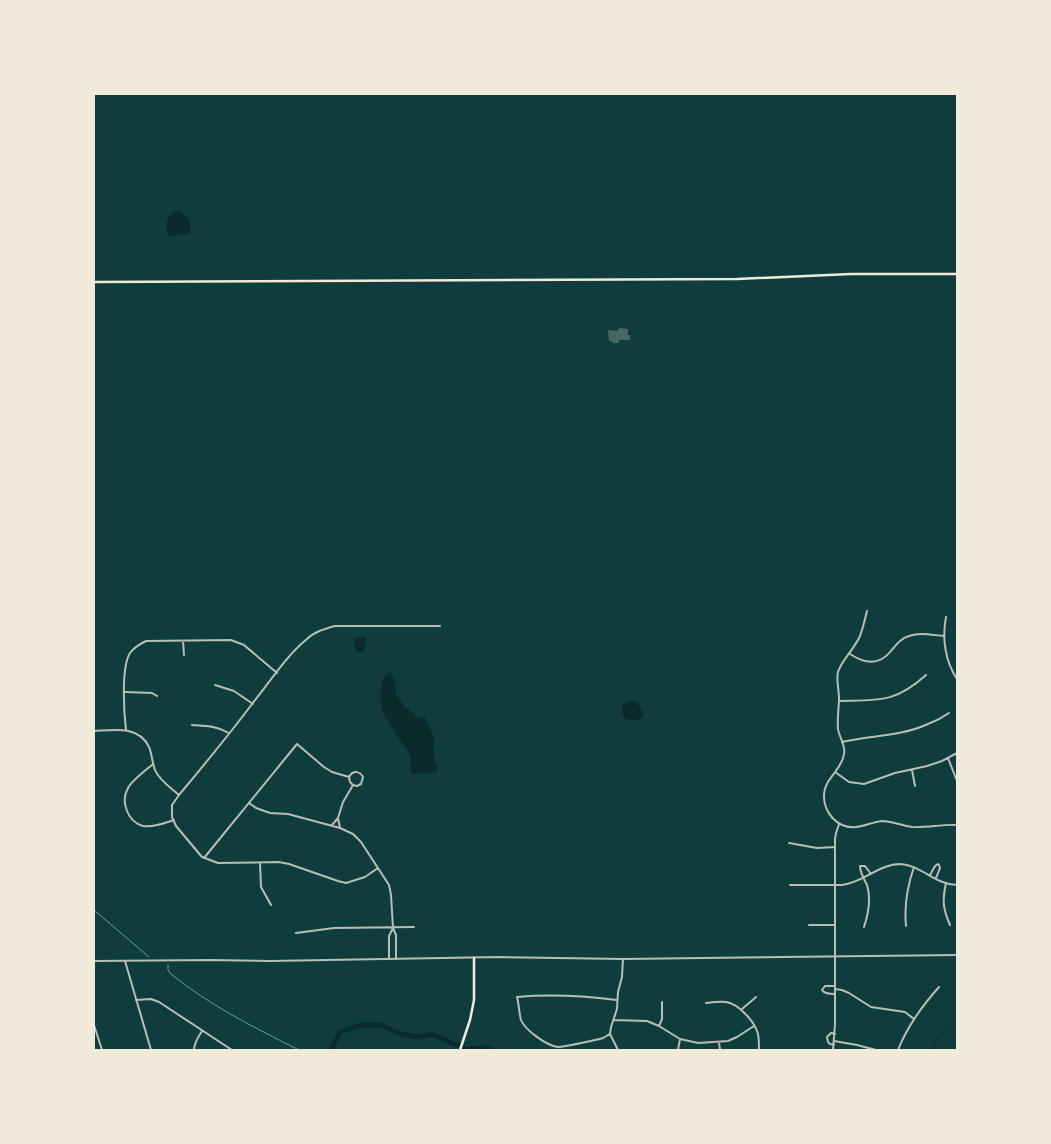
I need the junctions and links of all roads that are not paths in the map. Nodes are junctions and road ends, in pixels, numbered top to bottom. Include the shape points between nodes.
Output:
1 (957, 274) edge
2 (94, 282) edge
3 (867, 611) dead end
4 (946, 617) dead end
5 (440, 626) dead end
6 (944, 636) junction
7 (183, 641) junction
8 (850, 654) junction
9 (184, 655) dead end
10 (277, 673) junction
11 (926, 674) dead end
12 (957, 679) edge
13 (215, 685) dead end
14 (125, 692) junction
15 (157, 696) dead end
16 (839, 701) junction
17 (252, 704) junction
18 (949, 713) dead end
19 (192, 725) dead end
20 (126, 730) junction
21 (94, 731) edge
22 (229, 733) junction
23 (842, 742) junction
24 (957, 753) edge
25 (948, 758) junction
26 (153, 763) junction
27 (912, 770) junction
28 (835, 772) junction
29 (350, 777) junction
30 (957, 781) edge
31 (353, 785) junction
32 (915, 786) dead end
33 (179, 795) junction
34 (249, 803) junction
35 (338, 818) junction
36 (174, 820) junction
37 (839, 824) junction
38 (331, 825) junction
39 (957, 825) edge
40 (340, 828) junction
41 (789, 844) dead end
42 (835, 847) junction
43 (204, 858) junction
44 (260, 862) junction
45 (914, 867) junction
46 (378, 868) junction
47 (870, 874) junction
48 (930, 875) junction
49 (863, 878) junction
50 (936, 878) junction
51 (946, 884) junction
52 (790, 885) dead end
53 (835, 885) junction
54 (957, 885) edge
55 (271, 904) dead end
56 (809, 925) dead end
57 (835, 925) junction
58 (950, 925) dead end
59 (864, 926) dead end
60 (906, 926) dead end
61 (414, 927) dead end
62 (393, 928) junction
63 (296, 933) dead end
64 (957, 955) edge
65 (835, 956) junction
66 (474, 958) junction
67 (389, 959) junction
68 (396, 959) junction
69 (623, 959) junction
70 (94, 961) edge
71 (125, 961) junction
72 (939, 987) dead end
73 (835, 988) junction
74 (835, 994) junction
75 (756, 997) dead end
76 (136, 1000) junction
77 (617, 1000) junction
78 (662, 1002) dead end
79 (706, 1003) dead end
80 (742, 1009) junction
81 (914, 1019) junction
82 (614, 1020) junction
83 (94, 1024) edge
84 (659, 1026) junction
85 (754, 1026) junction
86 (202, 1031) junction
87 (610, 1034) junction
88 (835, 1034) junction
89 (95, 1035) edge
90 (680, 1039) junction
91 (834, 1041) junction
92 (719, 1042) junction
93 (834, 1045) junction
94 (102, 1050) edge
95 (150, 1050) edge
96 (194, 1050) edge
97 (232, 1050) edge
98 (460, 1050) edge
99 (618, 1050) edge
100 (678, 1050) edge
101 (720, 1050) edge
102 (759, 1050) edge
103 (833, 1050) edge
104 (876, 1050) edge
105 (898, 1050) edge

1 - 2 main road via 737,279
3 - 8 street via 860,636
4 - 6 street
5 - 10 street via 325,628 307,638
6 - 8 street via 908,636 880,661 864,662
6 - 12 street via 950,666
7 - 9 street
7 - 10 street via 238,642
7 - 14 street via 146,642 134,648 125,667
8 - 16 street via 838,673
10 - 17 street
11 - 16 street via 890,698
13 - 17 street via 234,691
14 - 15 street
14 - 20 street
16 - 23 street via 838,730
17 - 22 street
18 - 23 street via 942,719 908,732
19 - 22 street via 220,728
20 - 21 street
20 - 26 street via 139,734 146,741
22 - 33 street
23 - 28 street via 844,755
24 - 25 street
25 - 27 street
25 - 30 street
26 - 33 street via 160,778
26 - 36 street via 128,788 126,808 130,817 143,826
27 - 28 street via 859,784 849,782
27 - 32 street
28 - 37 street via 828,780 824,802 829,814
29 - 31 street
29 - 31 street via 354,772 363,777 361,784
29 - 34 street via 324,767 298,744
31 - 35 street
33 - 36 street via 172,805
34 - 38 street via 270,813
34 - 43 street
35 - 38 street
35 - 40 street
36 - 43 street
37 - 39 street via 851,828 882,821 911,827
37 - 42 street
38 - 40 street
40 - 46 street via 361,842
41 - 42 street
42 - 53 street
43 - 44 street via 218,863
44 - 46 street via 289,864 346,883 365,877
44 - 55 street via 261,887
45 - 47 street via 894,865
45 - 48 street
45 - 60 street via 906,894
46 - 62 street via 391,896
47 - 49 street
47 - 49 street via 865,866 860,866
48 - 50 street
48 - 50 street via 938,864 940,868
49 - 53 street via 850,884
49 - 59 street via 868,892 868,914
50 - 51 street
51 - 54 street
51 - 58 street via 944,909
52 - 53 street
53 - 57 street
56 - 57 street
57 - 65 street
61 - 62 street
62 - 63 street via 334,928
62 - 67 street via 389,936
62 - 68 street
64 - 65 street
65 - 69 street
65 - 73 street
66 - 68 street
66 - 69 street
66 - 98 main road via 475,996
67 - 68 street
67 - 71 street
69 - 77 street
70 - 71 street
71 - 76 street
72 - 81 street
73 - 74 street
73 - 74 street via 825,986 822,990
73 - 81 street via 871,1007 905,1012
74 - 88 street
75 - 80 street
76 - 86 street via 159,1002
76 - 95 street
77 - 82 street
77 - 87 street via 517,997 525,1027 550,1045 567,1046
78 - 84 street
79 - 80 street via 727,1002
80 - 85 street
81 - 105 street
82 - 84 street via 647,1021
82 - 87 street
83 - 89 street
84 - 90 street
85 - 92 street via 737,1037
85 - 102 street via 759,1036
86 - 96 street
86 - 97 street
87 - 99 street
88 - 91 street
88 - 93 street via 827,1037 828,1042
89 - 94 street
90 - 92 street via 698,1043
90 - 100 street
91 - 93 street
91 - 104 street
92 - 101 street
93 - 103 street

